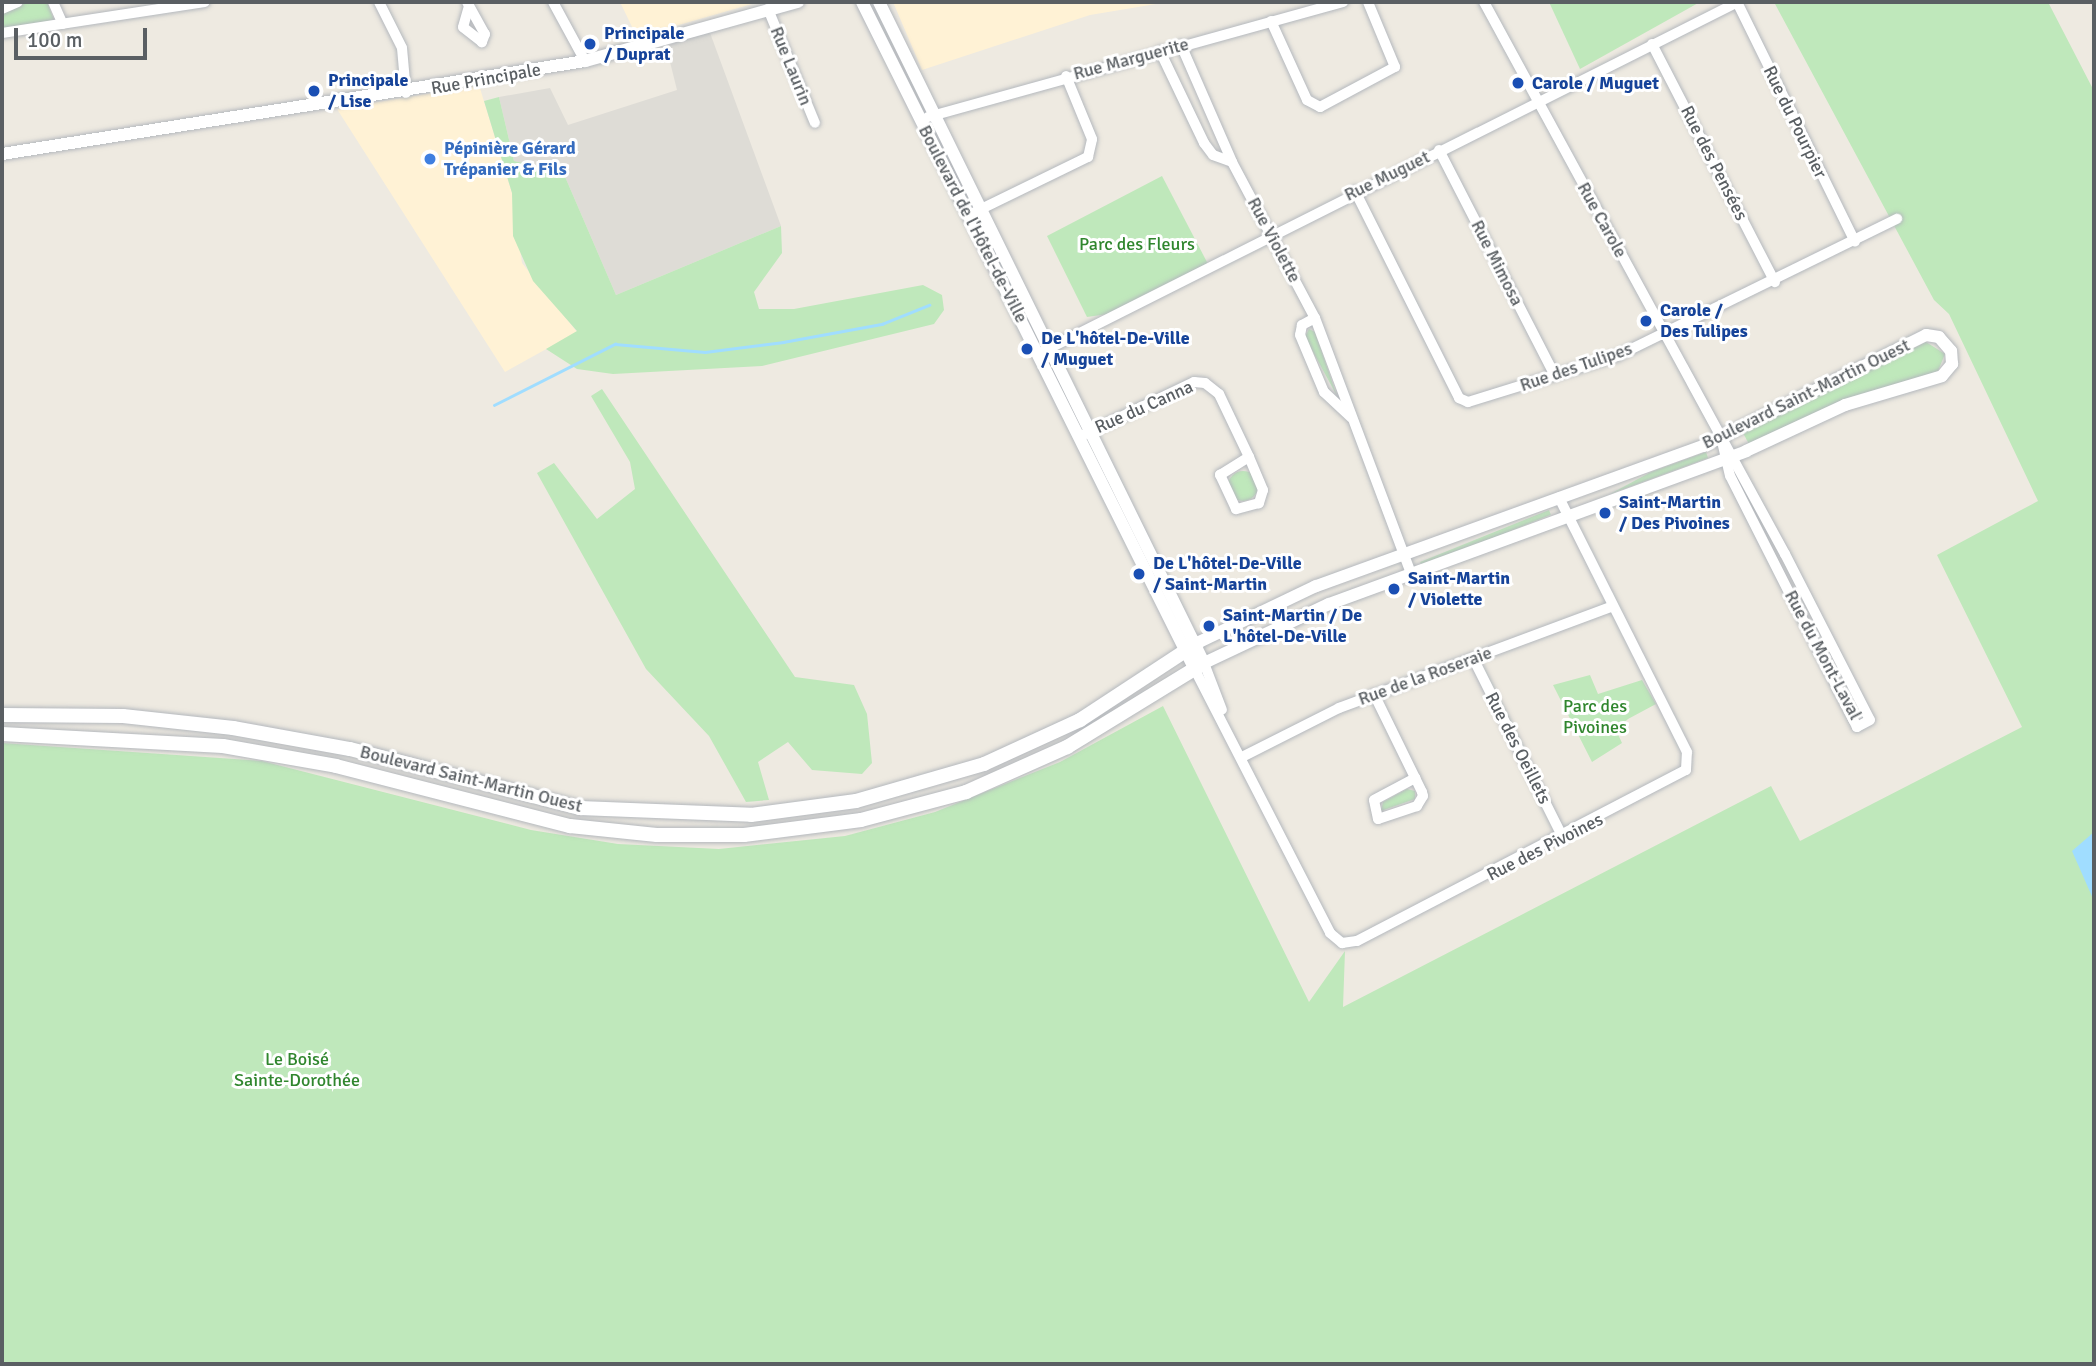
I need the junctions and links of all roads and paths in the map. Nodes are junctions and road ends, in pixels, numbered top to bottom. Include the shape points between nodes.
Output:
1 (18, 2) edge
2 (53, 2) edge
3 (205, 2) edge
4 (379, 2) edge
5 (553, 2) edge
6 (798, 2) edge
7 (862, 2) edge
8 (879, 2) edge
9 (1343, 2) edge
10 (1368, 2) edge
11 (1484, 2) edge
12 (1738, 2) edge
13 (172, 4) edge
14 (2, 9) edge
15 (768, 9) junction
16 (1271, 21) junction
17 (63, 24) junction
18 (2, 33) edge
19 (1652, 44) junction
20 (1181, 45) junction
21 (1160, 51) junction
22 (585, 61) junction
23 (1066, 76) junction
24 (407, 93) junction
25 (1538, 104) junction
26 (933, 115) junction
27 (921, 121) junction
28 (815, 123) dead end
29 (1439, 150) junction
30 (2, 154) edge
31 (1232, 162) junction
32 (1356, 191) junction
33 (974, 212) junction
34 (1897, 219) dead end
35 (1271, 233) junction
36 (1856, 242) junction
37 (1775, 282) junction
38 (1315, 318) junction
39 (1664, 332) junction
40 (1044, 351) junction
41 (1555, 376) junction
42 (1352, 418) junction
43 (1085, 434) junction
44 (1721, 438) junction
45 (1249, 457) junction
46 (1729, 457) junction
47 (1559, 497) junction
48 (1568, 517) junction
49 (1403, 554) junction
50 (1411, 574) junction
51 (1612, 606) junction
52 (1192, 646) junction
53 (1473, 658) junction
54 (1199, 666) junction
55 (1374, 694) junction
56 (2, 715) edge
57 (1230, 733) joint
58 (2, 734) edge
59 (1242, 757) junction
60 (1415, 778) junction
61 (1563, 838) junction

1 - 14 street
2 - 17 street
3 - 13 street
4 - 24 street via 402,48
5 - 22 street
6 - 15 street, Rue Principale
7 - 27 street, Boulevard de l'Hôtel-de-Ville
8 - 26 street, Boulevard de l'Hôtel-de-Ville
9 - 16 street, Rue Marguerite
10 - 16 street via 1395,67 1320,107 1307,100
11 - 25 street, Rue Carole
12 - 19 street, Rue Muguet
12 - 36 street, Rue du Pourpier
13 - 17 street
15 - 22 street, Rue Principale
15 - 28 street, Rue Laurin
16 - 20 street, Rue Marguerite
17 - 18 street
19 - 25 street, Rue Muguet
19 - 37 street, Rue des Pensées
20 - 21 street, Rue Marguerite
20 - 31 street, Rue Violette
21 - 23 street, Rue Marguerite
21 - 31 street, Rue Violette via 1204,143 1213,155
22 - 24 street, Rue Principale
23 - 26 street, Rue Marguerite
23 - 33 street via 1092,139 1088,158
24 - 30 street, Rue Principale
25 - 29 street, Rue Muguet
25 - 39 street, Rue Carole
26 - 27 street, Rue Marguerite
26 - 33 street, Boulevard de l'Hôtel-de-Ville
27 - 33 street, Boulevard de l'Hôtel-de-Ville
29 - 32 street, Rue Muguet
29 - 41 street, Rue Mimosa
31 - 35 street, Rue Violette
32 - 35 street, Rue Muguet
32 - 41 street, Rue des Tulipes via 1459,398 1468,402
33 - 40 street, Boulevard de l'Hôtel-de-Ville
34 - 36 street, Rue des Tulipes
35 - 38 street, Rue Violette
35 - 40 street, Rue Muguet
36 - 37 street, Rue des Tulipes
37 - 39 street, Rue des Tulipes
38 - 42 street, Rue Violette
38 - 42 street, Rue Violette via 1302,325 1300,335 1324,391
39 - 41 street, Rue des Tulipes
39 - 44 street, Rue Carole
40 - 43 street, Boulevard de l'Hôtel-de-Ville
42 - 49 street, Rue Violette
43 - 45 street, Rue du Canna via 1194,382 1205,383 1219,394
43 - 52 street, Boulevard de l'Hôtel-de-Ville
44 - 46 street, Rue Carole
44 - 46 street, Boulevard Saint-Martin Ouest via 1926,335 1949,348 1953,361 1942,376 1846,405
44 - 47 street, Boulevard Saint-Martin Ouest
45 - 45 street, Rue du Canna via 1220,475 1236,509 1263,497
46 - 46 street, Rue du Mont-Laval via 1857,727 1870,720
46 - 48 street, Boulevard Saint-Martin Ouest
47 - 48 street, Rue des Pivoines
47 - 49 street, Boulevard Saint-Martin Ouest
48 - 50 street, Boulevard Saint-Martin Ouest
48 - 51 street, Rue des Pivoines
49 - 50 street, Rue Violette
49 - 52 street, Boulevard Saint-Martin Ouest via 1298,593
50 - 54 street, Boulevard Saint-Martin Ouest via 1288,621
51 - 53 street, Rue de la Roseraie
51 - 61 street, Rue des Pivoines via 1687,752 1688,766 1679,778
52 - 54 street, Boulevard de l'Hôtel-de-Ville
52 - 56 main road, Boulevard Saint-Martin Ouest via 1080,720 984,764 856,801 751,815 570,806 350,749 233,728 111,716
53 - 55 street, Rue de la Roseraie
53 - 61 street, Rue des Oeillets
54 - 57 street, Boulevard de l'Hôtel-de-Ville
54 - 58 main road, Boulevard Saint-Martin Ouest via 1068,747 973,789 861,820 744,835 582,828 235,748 111,736
55 - 59 street, Rue de la Roseraie
55 - 60 street
57 - 59 street, Rue des Pivoines
59 - 61 street, Rue des Pivoines via 1330,933 1342,943
60 - 60 street via 1374,800 1378,818 1419,804 1423,796

